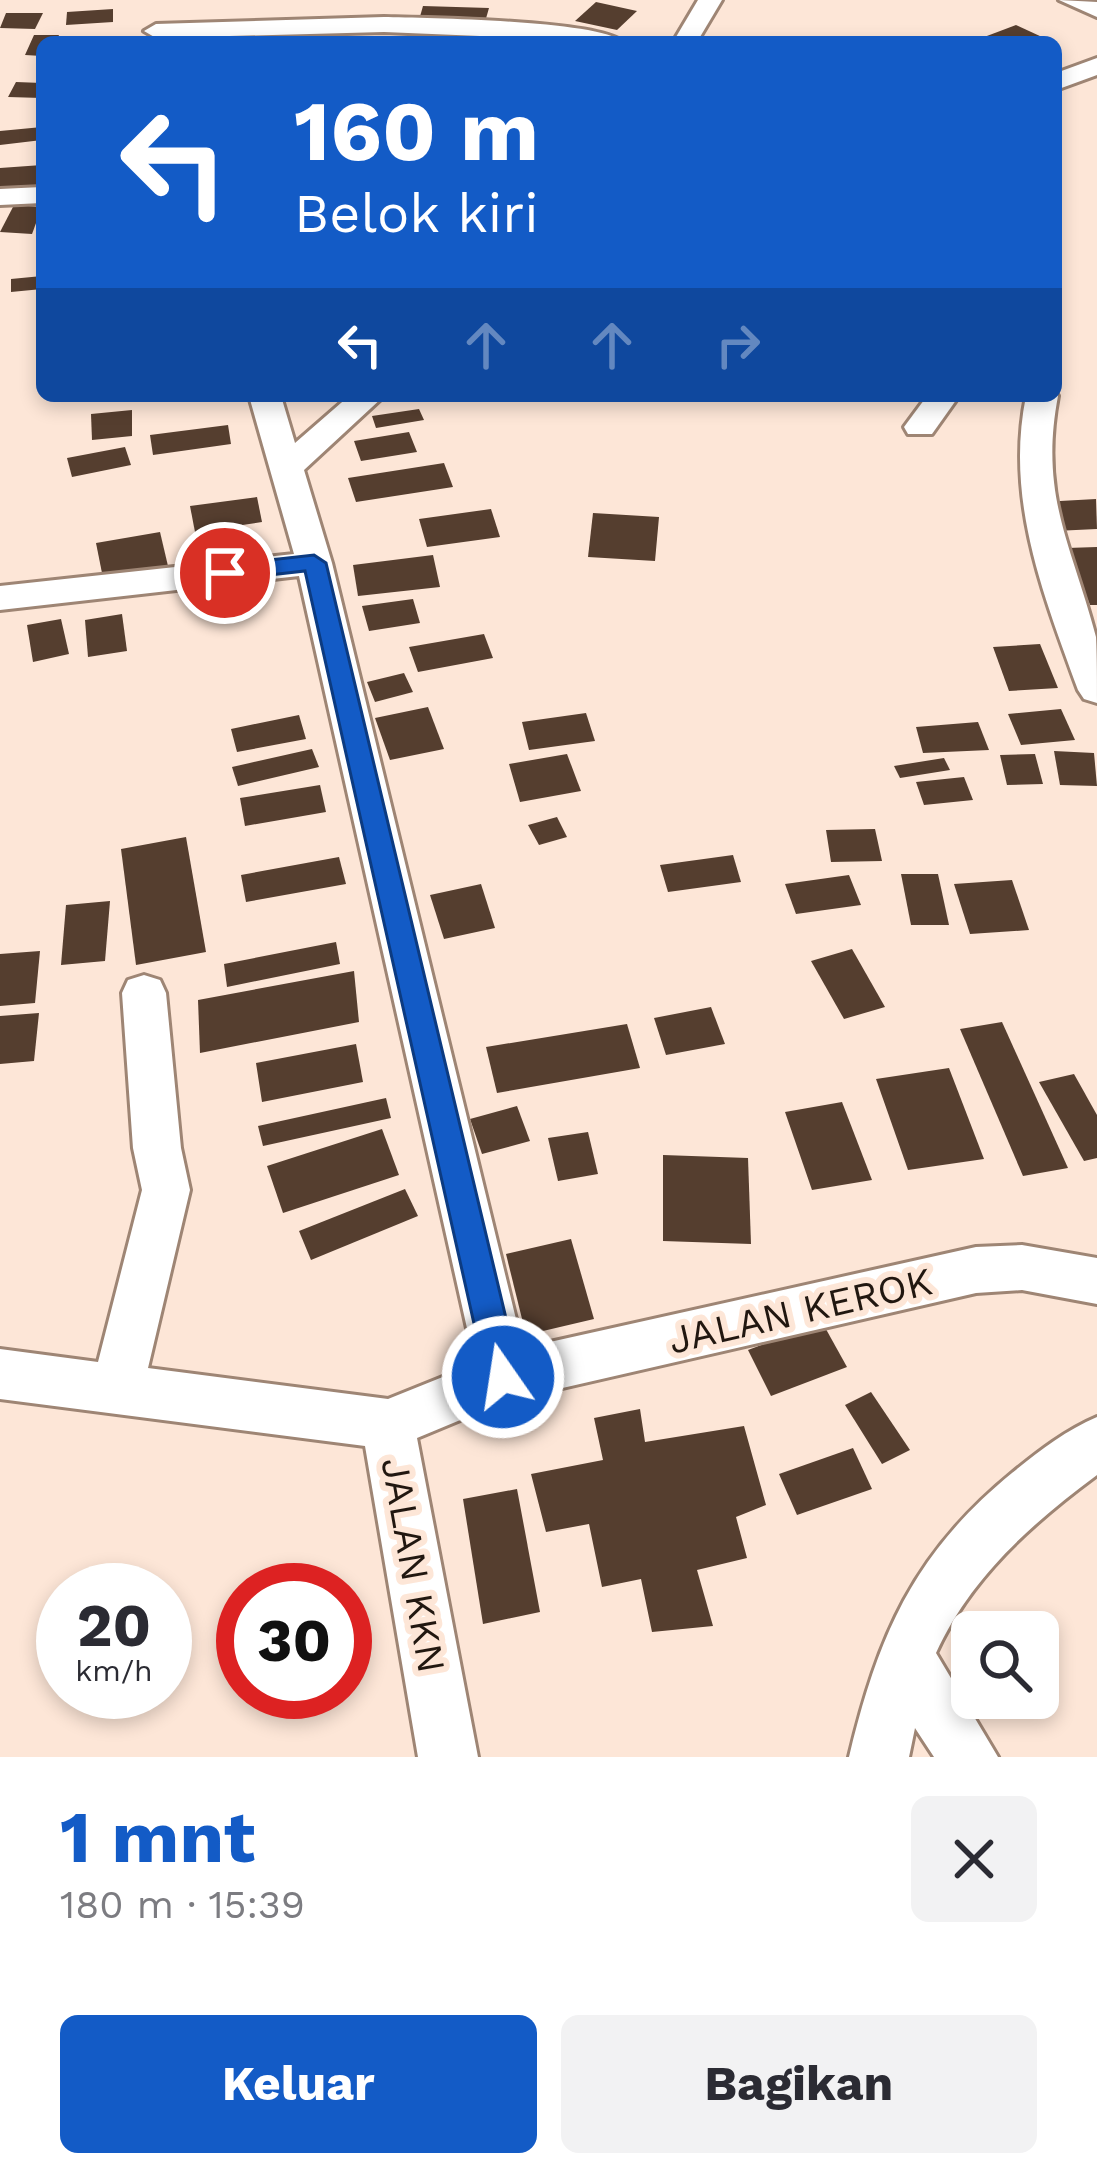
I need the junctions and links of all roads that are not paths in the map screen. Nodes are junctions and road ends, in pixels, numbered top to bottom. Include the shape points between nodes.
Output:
1 (146, 0) edge
2 (424, 0) edge
3 (710, 0) edge
4 (1071, 0) edge
5 (1097, 10) edge
6 (404, 25) junction
7 (158, 36) edge
8 (167, 36) edge
9 (538, 36) edge
10 (689, 36) edge
11 (1097, 66) edge
12 (1062, 80) edge
13 (36, 194) edge
14 (0, 197) edge
15 (267, 402) edge
16 (361, 402) edge
17 (939, 402) edge
18 (1040, 402) edge
19 (920, 428) dead end
20 (287, 467) junction
21 (314, 563) junction
22 (0, 598) edge
23 (1084, 621) edge
24 (1097, 690) edge
25 (144, 993) dead end
26 (1097, 1281) edge
27 (0, 1374) edge
28 (503, 1377) junction
29 (117, 1389) junction
30 (388, 1424) junction
31 (1097, 1443) edge
32 (905, 1657) junction
33 (448, 1757) edge
34 (879, 1757) edge
35 (968, 1757) edge

1 - 7 street
2 - 6 street
3 - 10 street
4 - 5 street
6 - 8 street via 278,24
6 - 9 street
11 - 12 street
13 - 14 street
15 - 20 street
16 - 20 street
17 - 19 street
18 - 23 street via 1032,482
20 - 21 street
21 - 22 street
21 - 28 street
23 - 24 street
25 - 29 street via 166,1190
26 - 28 street, JALAN KEROK via 1009,1264
27 - 29 street
28 - 30 street, JALAN KKN
29 - 30 street
30 - 33 street, JALAN KKN
31 - 32 street via 1009,1506 948,1575
32 - 34 street
32 - 35 street

